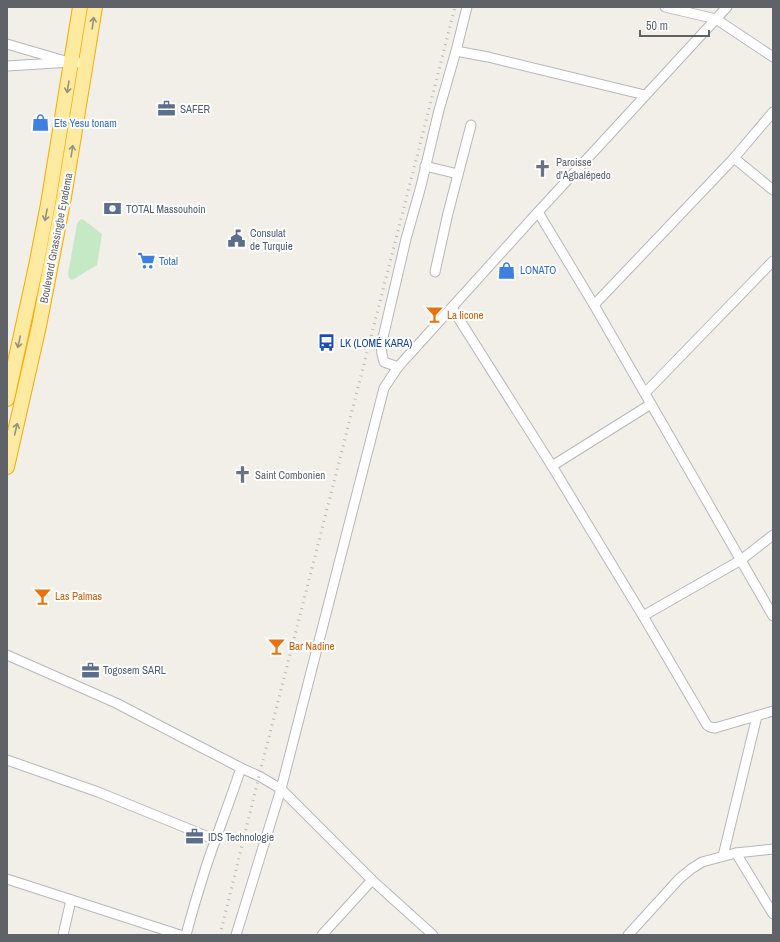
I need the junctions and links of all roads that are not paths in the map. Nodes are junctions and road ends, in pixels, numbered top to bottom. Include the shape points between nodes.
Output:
1 (80, 7) edge
2 (95, 7) edge
3 (467, 7) edge
4 (665, 7) edge
5 (727, 7) edge
6 (716, 19) junction
7 (7, 44) edge
8 (456, 51) junction
9 (773, 57) edge
10 (72, 62) junction
11 (86, 64) junction
12 (7, 66) edge
13 (646, 95) junction
14 (773, 112) edge
15 (471, 125) dead end
16 (734, 158) junction
17 (425, 166) junction
18 (458, 174) junction
19 (773, 190) edge
20 (538, 212) junction
21 (773, 261) edge
22 (435, 272) dead end
23 (594, 305) junction
24 (452, 308) junction
25 (398, 368) junction
26 (645, 394) junction
27 (7, 399) edge
28 (651, 404) junction
29 (552, 466) junction
30 (7, 467) edge
31 (773, 535) edge
32 (741, 560) junction
33 (643, 616) junction
34 (773, 616) edge
35 (7, 655) edge
36 (773, 711) edge
37 (757, 716) junction
38 (7, 760) edge
39 (241, 768) junction
40 (281, 789) junction
41 (216, 840) junction
42 (773, 849) edge
43 (736, 853) junction
44 (724, 856) junction
45 (7, 879) edge
46 (372, 880) junction
47 (71, 900) junction
48 (773, 914) edge
49 (63, 935) edge
50 (180, 935) edge
51 (186, 935) edge
52 (236, 935) edge
53 (322, 935) edge
54 (433, 935) edge
55 (628, 935) edge

1 - 10 highway, Boulevard Gnassingbe Eyadema
11 -> 2 highway, Boulevard Gnassingbe Eyadema
3 - 8 street
4 - 6 street
5 - 6 street
6 - 9 street
6 - 13 street
7 - 10 street
8 - 13 street
8 - 17 street
10 - 11 street
10 - 12 street
10 -> 27 highway, Boulevard Gnassingbe Eyadema via 48,204
30 -> 11 highway, Boulevard Gnassingbe Eyadema via 39,326
13 - 20 street
14 - 16 street
15 - 18 street
16 - 19 street
16 - 23 street
17 - 18 street
17 - 25 street via 382,346 384,362
18 - 22 street
20 - 23 street
20 - 24 street
21 - 26 street
23 - 26 street
24 - 25 street
24 - 29 street
25 - 40 street via 384,388 378,407
26 - 28 street
28 - 29 street
28 - 32 street
29 - 33 street
31 - 32 street
32 - 33 street
32 - 34 street
33 - 37 street via 707,725 715,728
35 - 39 street via 116,703
36 - 37 street
37 - 44 street
38 - 41 street via 98,792
39 - 40 street
39 - 41 street
40 - 46 street
40 - 52 street
41 - 51 street
42 - 43 street
43 - 44 street
43 - 48 street
44 - 55 street via 702,862 679,879
45 - 47 street
46 - 53 street
46 - 54 street
47 - 49 street
47 - 50 street

